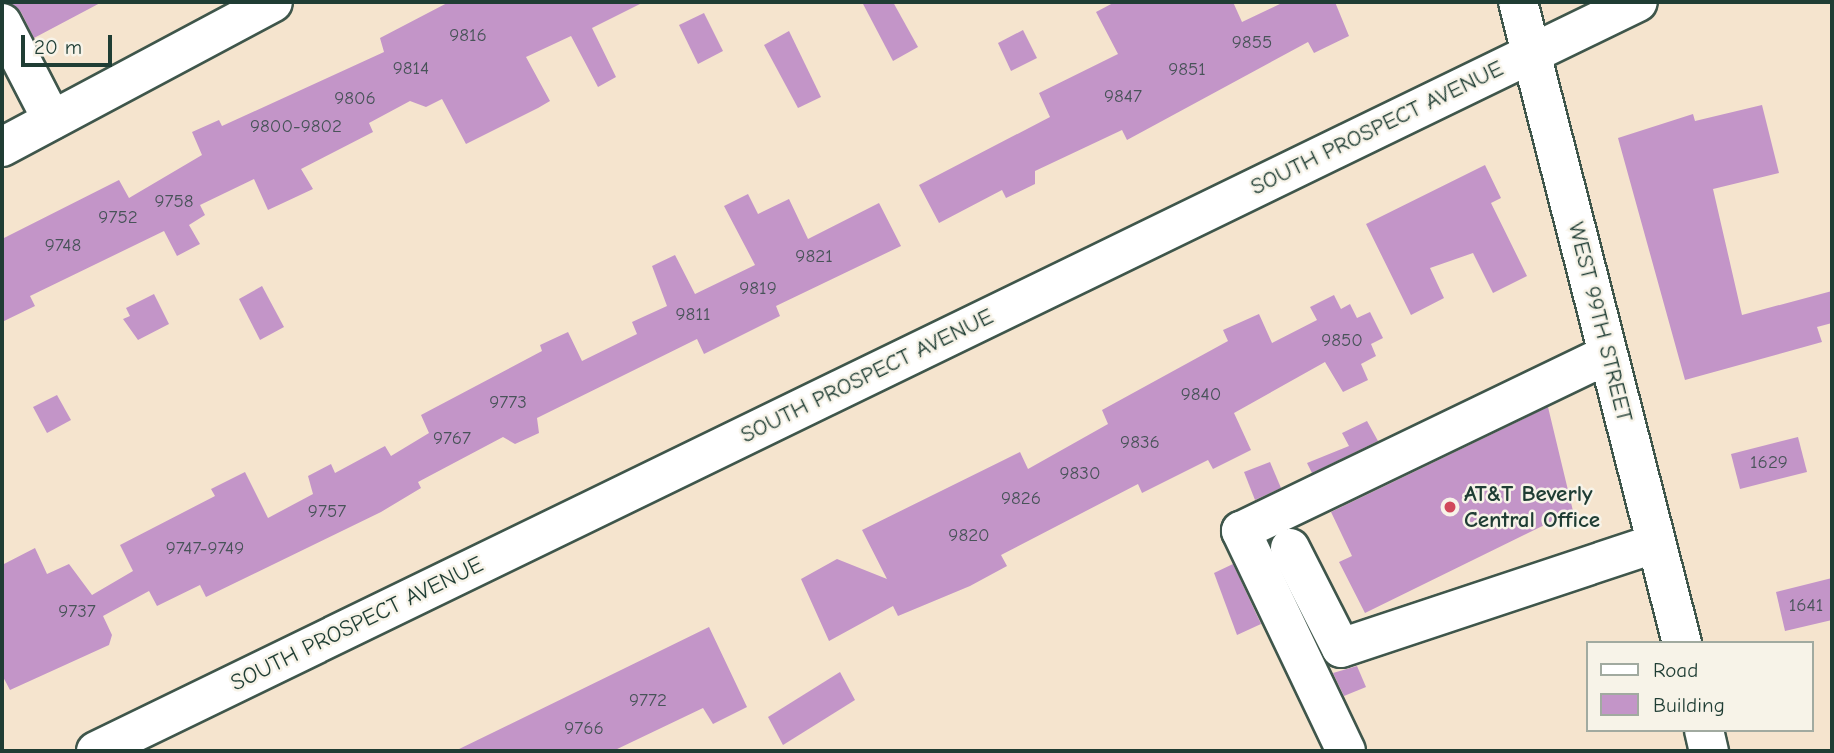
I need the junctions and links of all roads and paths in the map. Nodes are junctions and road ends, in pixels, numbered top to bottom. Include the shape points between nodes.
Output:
1 (273, 2) edge
2 (1518, 2) edge
3 (1638, 2) edge
4 (2, 23) edge
5 (1531, 53) junction
6 (52, 120) junction
7 (2, 147) edge
8 (1608, 354) junction
9 (1656, 542) junction
10 (1290, 548) dead end
11 (1681, 641) edge
12 (1705, 732) edge
13 (96, 751) edge
14 (1346, 751) edge
15 (1710, 751) edge

1 - 6 street
2 - 5 street, WEST 99TH STREET
3 - 5 street, SOUTH PROSPECT AVENUE
4 - 6 street
5 - 8 street, WEST 99TH STREET
5 - 13 street, SOUTH PROSPECT AVENUE
6 - 7 street
8 - 9 street, WEST 99TH STREET
8 - 14 street via 1241,531
9 - 10 street via 1341,648
9 - 11 street, WEST 99TH STREET
12 - 15 street

